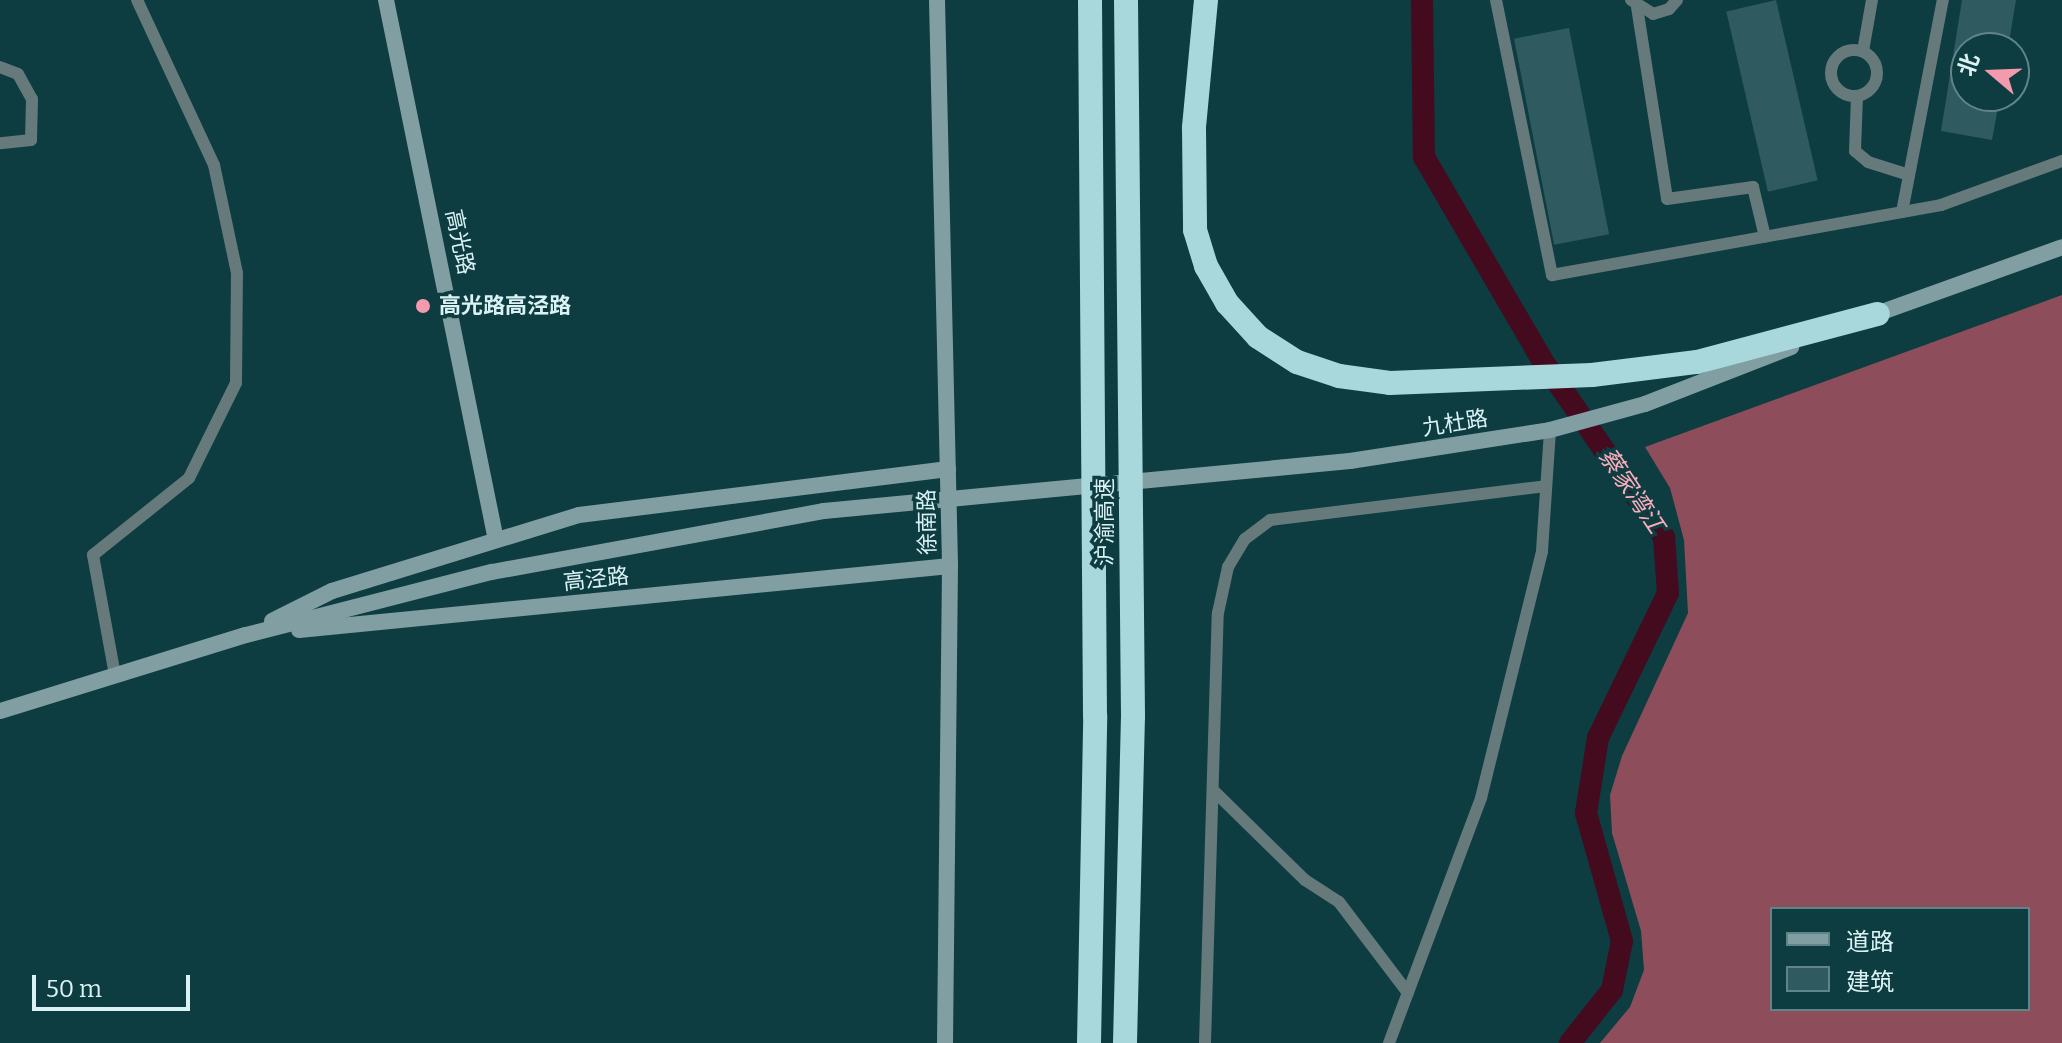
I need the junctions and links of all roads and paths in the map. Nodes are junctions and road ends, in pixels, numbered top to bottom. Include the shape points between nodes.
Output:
1 (137, 0) edge
2 (386, 0) edge
3 (937, 0) edge
4 (1090, 0) edge
5 (1126, 0) edge
6 (1206, 0) edge
7 (1496, 0) edge
8 (1677, 0) edge
9 (1872, 0) edge
10 (1943, 0) edge
11 (1634, 4) edge
12 (1863, 51) junction
13 (0, 67) edge
14 (1857, 96) junction
15 (0, 143) edge
16 (2062, 161) edge
17 (1909, 175) junction
18 (1902, 212) junction
19 (1765, 237) junction
20 (2062, 247) edge
21 (1878, 314) junction
22 (1550, 430) junction
23 (948, 469) junction
24 (1546, 486) junction
25 (824, 511) joint
26 (496, 540) junction
27 (950, 566) junction
28 (246, 635) junction
29 (115, 675) junction
30 (0, 711) edge
31 (1213, 790) junction
32 (1408, 993) junction
33 (945, 1043) edge
34 (1089, 1043) edge
35 (1125, 1043) edge
36 (1205, 1043) edge
37 (1389, 1043) edge

1 - 29 lane via 214,165 237,273 236,383 189,478 93,555
2 - 26 street, 高光路
3 - 23 street, 徐南路
4 - 34 highway, 沪渝高速 via 1095,716
5 - 35 highway, 沪渝高速 via 1133,716
6 - 21 highway via 1191,193 1206,266 1227,303 1258,337 1297,362 1339,376 1390,383 1592,375 1697,362
7 - 19 lane via 1552,275
8 - 11 lane via 1662,13
9 - 12 lane
10 - 17 lane
11 - 19 lane via 1667,199 1753,187
12 - 14 lane via 1874,61 1877,76 1870,90
12 - 14 lane via 1841,54 1831,74 1836,88
13 - 15 lane via 18,74 32,99 31,140
14 - 17 lane via 1855,151 1868,162
16 - 18 lane via 1941,205
17 - 18 lane
18 - 19 lane
20 - 21 street, 九杜路
21 - 22 street, 九杜路 via 1645,404
22 - 24 lane
22 - 25 street, 九杜路 via 1350,461
23 - 26 street, 高泾路 via 579,515
23 - 27 street, 徐南路
24 - 31 lane via 1270,520 1245,539 1228,567 1218,613
24 - 32 lane via 1542,551 1481,798
25 - 28 street, 高泾路 via 492,572
26 - 28 street, 高泾路 via 332,591
27 - 28 street, 高泾路
27 - 33 street, 徐南路
28 - 29 street, 高泾路
29 - 30 street, 高泾路
31 - 32 lane via 1305,880 1339,902
31 - 36 lane
32 - 37 lane

